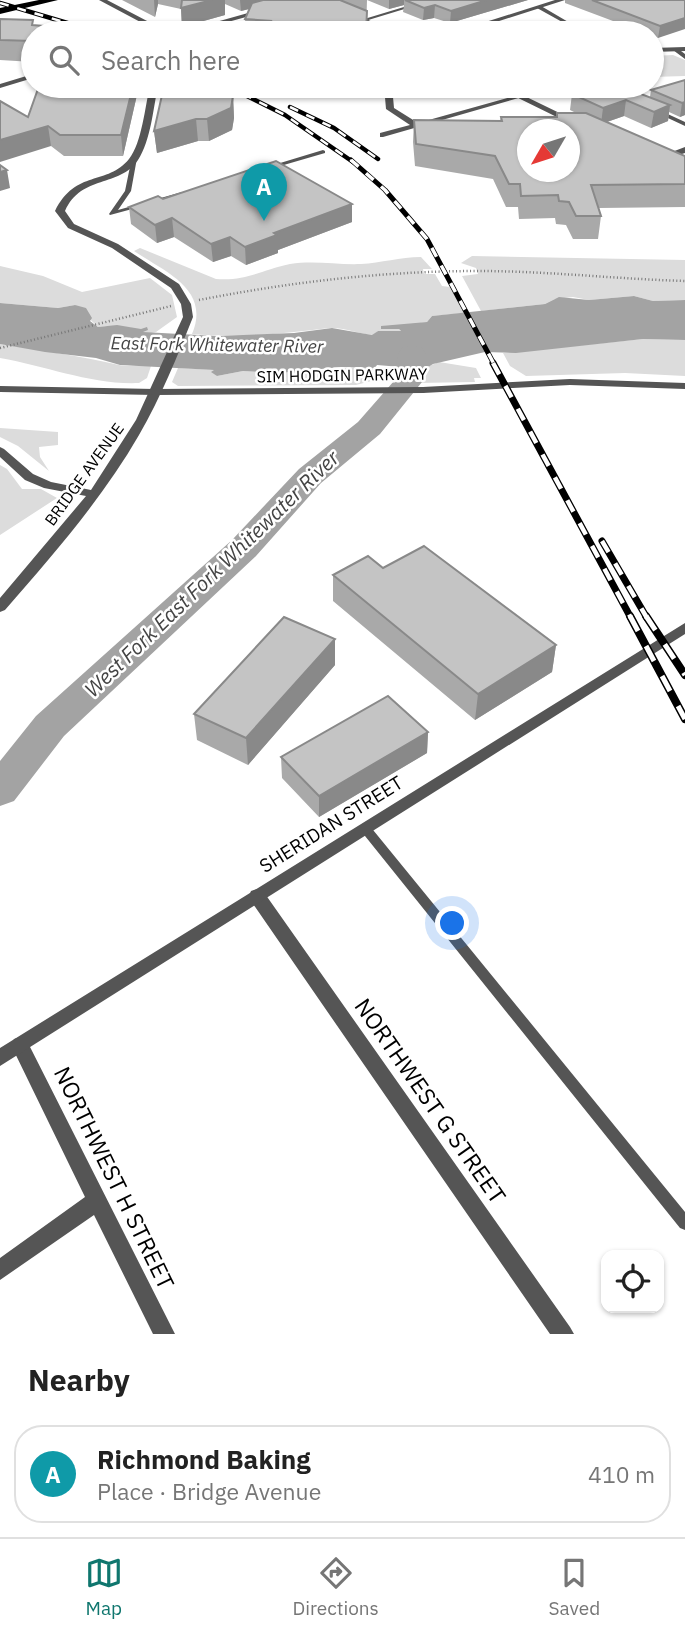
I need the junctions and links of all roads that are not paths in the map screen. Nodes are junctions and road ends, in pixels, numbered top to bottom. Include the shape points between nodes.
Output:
1 (31, 0) edge
2 (53, 0) edge
3 (102, 0) edge
4 (318, 0) edge
5 (432, 0) edge
6 (562, 0) edge
7 (528, 3) dead end
8 (539, 7) junction
9 (0, 9) edge
10 (225, 9) dead end
11 (266, 10) edge
12 (241, 17) junction
13 (363, 20) joint
14 (143, 21) edge
15 (226, 21) edge
16 (494, 21) edge
17 (564, 21) edge
18 (685, 47) edge
19 (664, 49) edge
20 (675, 49) junction
21 (685, 57) edge
22 (21, 80) edge
23 (0, 86) edge
24 (151, 98) edge
25 (389, 98) edge
26 (514, 98) edge
27 (520, 98) edge
28 (648, 107) edge
29 (685, 124) edge
30 (416, 125) junction
31 (582, 125) edge
32 (383, 135) dead end
33 (685, 150) edge
34 (323, 152) dead end
35 (645, 153) edge
36 (134, 159) junction
37 (658, 159) junction
38 (676, 167) edge
39 (257, 171) edge
40 (191, 191) edge
41 (685, 386) edge
42 (157, 387) junction
43 (0, 389) edge
44 (0, 451) edge
45 (93, 494) junction
46 (0, 607) edge
47 (685, 628) edge
48 (365, 828) junction
49 (257, 896) junction
50 (20, 1045) junction
51 (0, 1058) edge
52 (98, 1200) junction
53 (685, 1223) edge
54 (0, 1270) edge
55 (164, 1334) edge
56 (563, 1334) edge

1 - 9 highway
2 - 9 highway
3 - 14 street
4 - 13 street
5 - 13 lane
6 - 8 street
7 - 8 street
8 - 16 street
8 - 17 lane
10 - 12 street
11 - 12 street
12 - 15 street
18 - 20 street
19 - 20 street
20 - 21 lane
22 - 23 street
24 - 36 street
25 - 30 street via 390,109
26 - 30 street
27 - 31 street
28 - 29 lane
30 - 32 street
33 - 37 street
34 - 39 lane
35 - 37 street
36 - 40 lane via 128,191 112,214
36 - 42 street, BRIDGE AVENUE via 74,190 62,204 61,216 175,286 186,304 188,317
37 - 38 street
41 - 42 street, SIM HODGIN PARKWAY via 570,382 423,390
42 - 43 street, SIM HODGIN PARKWAY
42 - 45 street, BRIDGE AVENUE via 132,436
44 - 45 street via 29,477
45 - 46 street, BRIDGE AVENUE
47 - 48 street, SHERIDAN STREET
48 - 49 street, SHERIDAN STREET
48 - 53 lane
49 - 50 street, SHERIDAN STREET
49 - 56 street, NORTHWEST G STREET
50 - 51 street, SHERIDAN STREET
50 - 52 street, NORTHWEST H STREET
52 - 54 street
52 - 55 street, NORTHWEST H STREET

